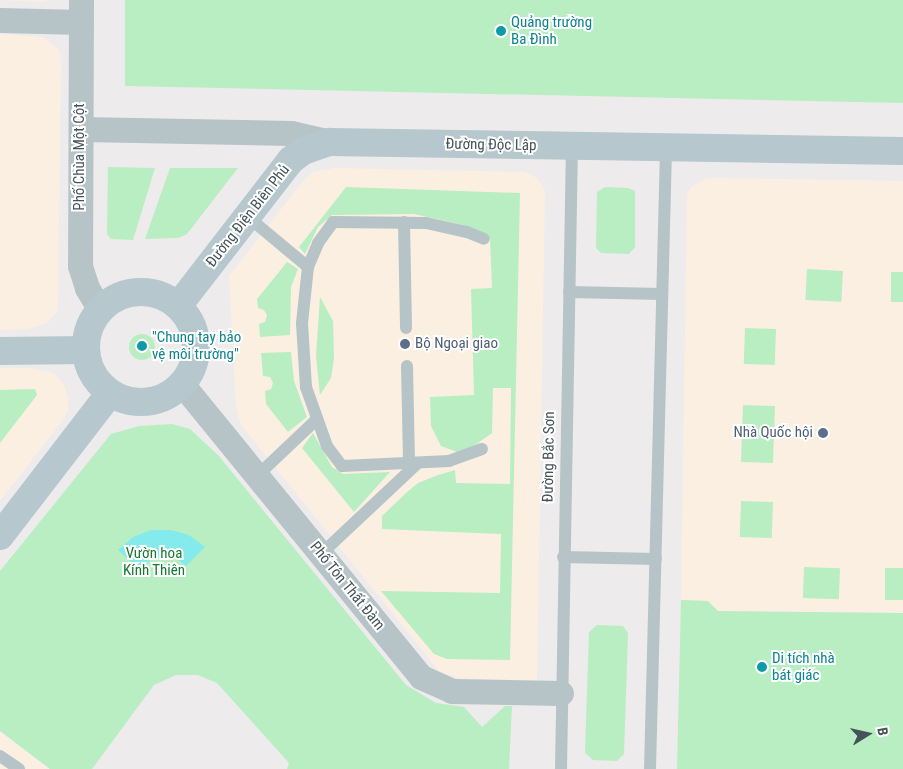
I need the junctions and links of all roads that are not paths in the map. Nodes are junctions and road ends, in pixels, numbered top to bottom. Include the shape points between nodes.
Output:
1 (81, 11) edge
2 (0, 20) edge
3 (81, 129) junction
4 (329, 142) junction
5 (572, 146) junction
6 (666, 148) junction
7 (903, 151) edge
8 (248, 216) junction
9 (404, 222) junction
10 (484, 240) dead end
11 (308, 267) junction
12 (569, 292) junction
13 (662, 294) junction
14 (178, 306) junction
15 (100, 310) junction
16 (406, 328) dead end
17 (0, 350) edge
18 (86, 350) junction
19 (407, 366) dead end
20 (182, 384) junction
21 (110, 393) junction
22 (317, 419) junction
23 (482, 449) dead end
24 (414, 463) junction
25 (257, 476) junction
26 (0, 536) edge
27 (321, 554) junction
28 (563, 557) junction
29 (656, 559) junction
30 (561, 693) junction
31 (0, 756) edge
32 (19, 769) edge
33 (561, 769) edge
34 (650, 769) edge

1 - 2 street
1 - 3 street, Phố Chùa Một Cột
3 - 4 street, Đường Độc Lập via 291,133
3 - 15 street, Phố Chùa Một Cột via 80,266 87,288
4 - 5 main road, Đường Độc Lập
4 - 8 main road, Đường Điện Biên Phủ via 303,151 291,160
5 - 6 main road, Đường Độc Lập
5 - 12 lane, Đường Bắc Sơn
6 - 7 main road, Đường Độc Lập
6 - 13 lane
8 - 11 lane
8 - 14 main road, Đường Điện Biên Phủ
9 - 10 lane via 446,226
9 - 11 lane via 333,222 318,242
9 - 16 lane
11 - 22 lane via 302,300 303,363 306,387
12 - 13 lane
12 - 28 lane, Đường Bắc Sơn
13 - 29 lane
14 - 15 main road via 164,296 130,292 113,298
14 - 20 main road via 189,319 196,344 192,369
15 - 18 main road via 90,328
17 - 18 main road
18 - 21 main road via 98,381
19 - 24 lane
20 - 21 main road via 148,402 130,401
20 - 25 street, Phố Tôn Thất Đàm
21 - 26 main road
22 - 24 lane via 328,446 342,466
22 - 25 lane
23 - 24 lane via 449,461
24 - 27 lane
25 - 27 street, Phố Tôn Thất Đàm
27 - 30 street, Phố Tôn Thất Đàm via 421,677 438,687 452,691
28 - 29 lane
28 - 30 lane, Đường Bắc Sơn
29 - 34 lane
30 - 33 lane, Đường Bắc Sơn
31 - 32 lane

